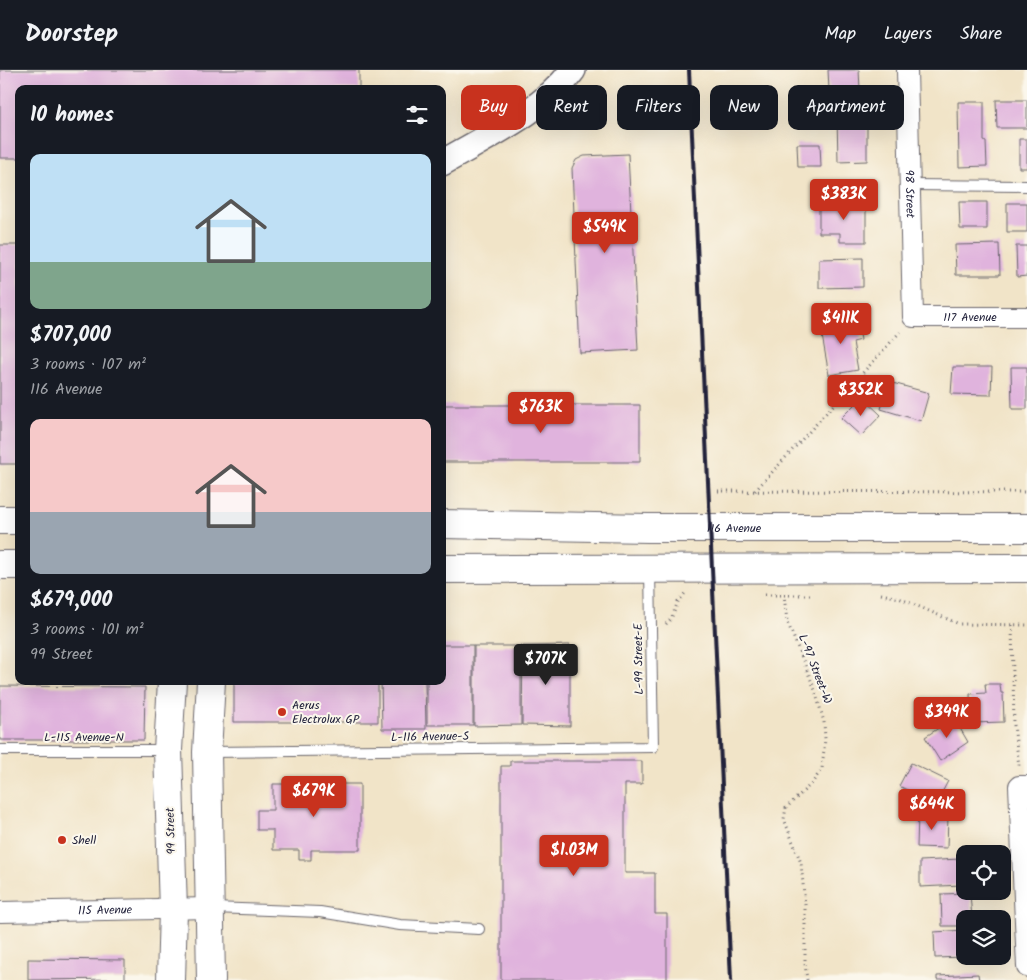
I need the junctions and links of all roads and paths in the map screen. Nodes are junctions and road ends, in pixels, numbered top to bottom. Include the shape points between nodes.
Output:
1 (574, 70) edge
2 (907, 70) edge
3 (446, 161) edge
4 (910, 185) junction
5 (1027, 186) edge
6 (914, 317) junction
7 (1027, 317) edge
8 (708, 491) dead end
9 (754, 492) junction
10 (1027, 492) edge
11 (0, 520) edge
12 (15, 520) edge
13 (446, 524) edge
14 (648, 528) junction
15 (1027, 528) edge
16 (0, 565) edge
17 (15, 565) edge
18 (1027, 568) edge
19 (446, 569) edge
20 (650, 569) junction
21 (688, 589) dead end
22 (879, 593) dead end
23 (761, 595) dead end
24 (784, 595) junction
25 (813, 595) dead end
26 (1012, 625) junction
27 (1027, 625) edge
28 (651, 631) junction
29 (172, 685) edge
30 (211, 685) edge
31 (653, 748) joint
32 (0, 750) edge
33 (168, 750) junction
34 (207, 752) junction
35 (1023, 786) edge
36 (211, 908) junction
37 (173, 910) junction
38 (0, 912) edge
39 (479, 929) dead end
40 (1027, 967) edge
41 (171, 980) edge
42 (211, 980) edge
43 (807, 980) edge

1 - 3 street via 552,93 517,119
2 - 4 street, 98 Street
4 - 5 lane
4 - 6 street, 98 Street
6 - 7 street, 117 Avenue
6 - 9 path
8 - 9 path
9 - 10 path
11 - 12 main road
13 - 14 main road, 116 Avenue
14 - 15 main road, 116 Avenue
14 - 20 main road
16 - 17 main road
18 - 20 main road
19 - 20 main road
20 - 28 lane, L-99 Street-E
21 - 28 path via 678,602 671,620
22 - 26 path via 899,598 959,624
23 - 24 path
24 - 25 path
24 - 43 path, L-97 Street-W via 787,621 815,690 824,722 822,768 812,783 786,808 784,819 801,862
26 - 27 path
26 - 35 path via 1014,725
28 - 31 lane, L-99 Street-E
29 - 33 main road, 99 Street
30 - 34 main road
31 - 34 lane, L-116 Avenue-S
32 - 33 lane, L-115 Avenue-N
33 - 37 main road, 99 Street
34 - 36 main road
35 - 40 street
36 - 37 street, 115 Avenue
36 - 39 lane via 320,912 400,925
36 - 42 main road
37 - 38 street, 115 Avenue
37 - 41 main road, 99 Street

